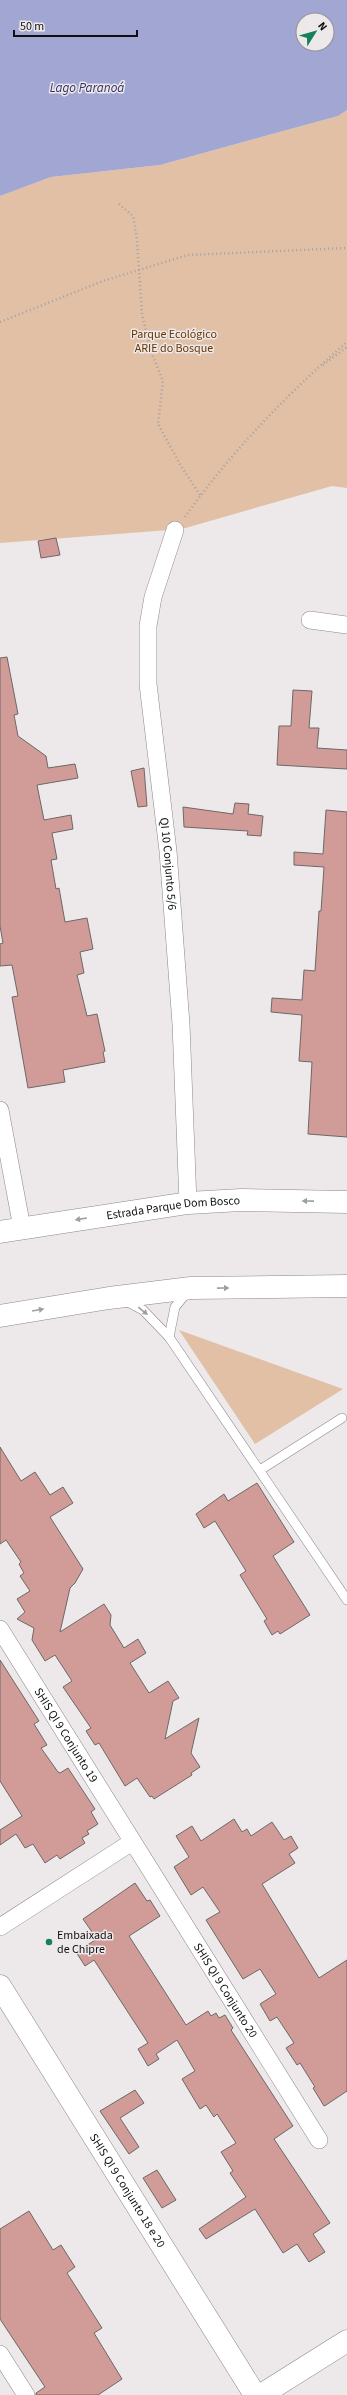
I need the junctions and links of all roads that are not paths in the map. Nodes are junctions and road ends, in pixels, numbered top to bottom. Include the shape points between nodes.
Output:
1 (175, 530) road end
2 (310, 620) dead end
3 (347, 625) edge
4 (0, 1110) edge
5 (347, 1202) edge
6 (188, 1203) junction
7 (22, 1228) junction
8 (0, 1232) edge
9 (347, 1286) edge
10 (190, 1288) junction
11 (109, 1298) junction
12 (0, 1316) edge
13 (170, 1337) junction
14 (342, 1418) dead end
15 (260, 1470) junction
16 (347, 1600) edge
17 (0, 1630) edge
18 (132, 1842) junction
19 (0, 1927) edge
20 (0, 1986) edge
21 (319, 2140) dead end
22 (347, 2340) edge
23 (0, 2354) edge
24 (26, 2395) edge
25 (255, 2395) edge
26 (261, 2395) edge

1 - 6 street, QI 10 Conjunto 5/6 via 153,597 148,626 148,684 168,851 181,1024
2 - 3 street
4 - 7 street
5 -> 6 main road, Estrada Parque Dom Bosco via 241,1200
6 -> 7 main road, Estrada Parque Dom Bosco
7 - 8 main road, Estrada Parque Dom Bosco
10 -> 9 main road
10 - 11 main road
10 - 13 lane via 175,1307
12 -> 11 main road
11 -> 13 lane via 132,1303 143,1310
13 - 15 lane
14 - 15 lane
15 - 16 lane
17 - 18 street, SHIS QI 9 Conjunto 19
18 - 19 street
18 - 21 street, SHIS QI 9 Conjunto 20
20 - 25 main road, SHIS QI 9 Conjunto 18 e 20
22 - 26 main road
23 - 24 street

